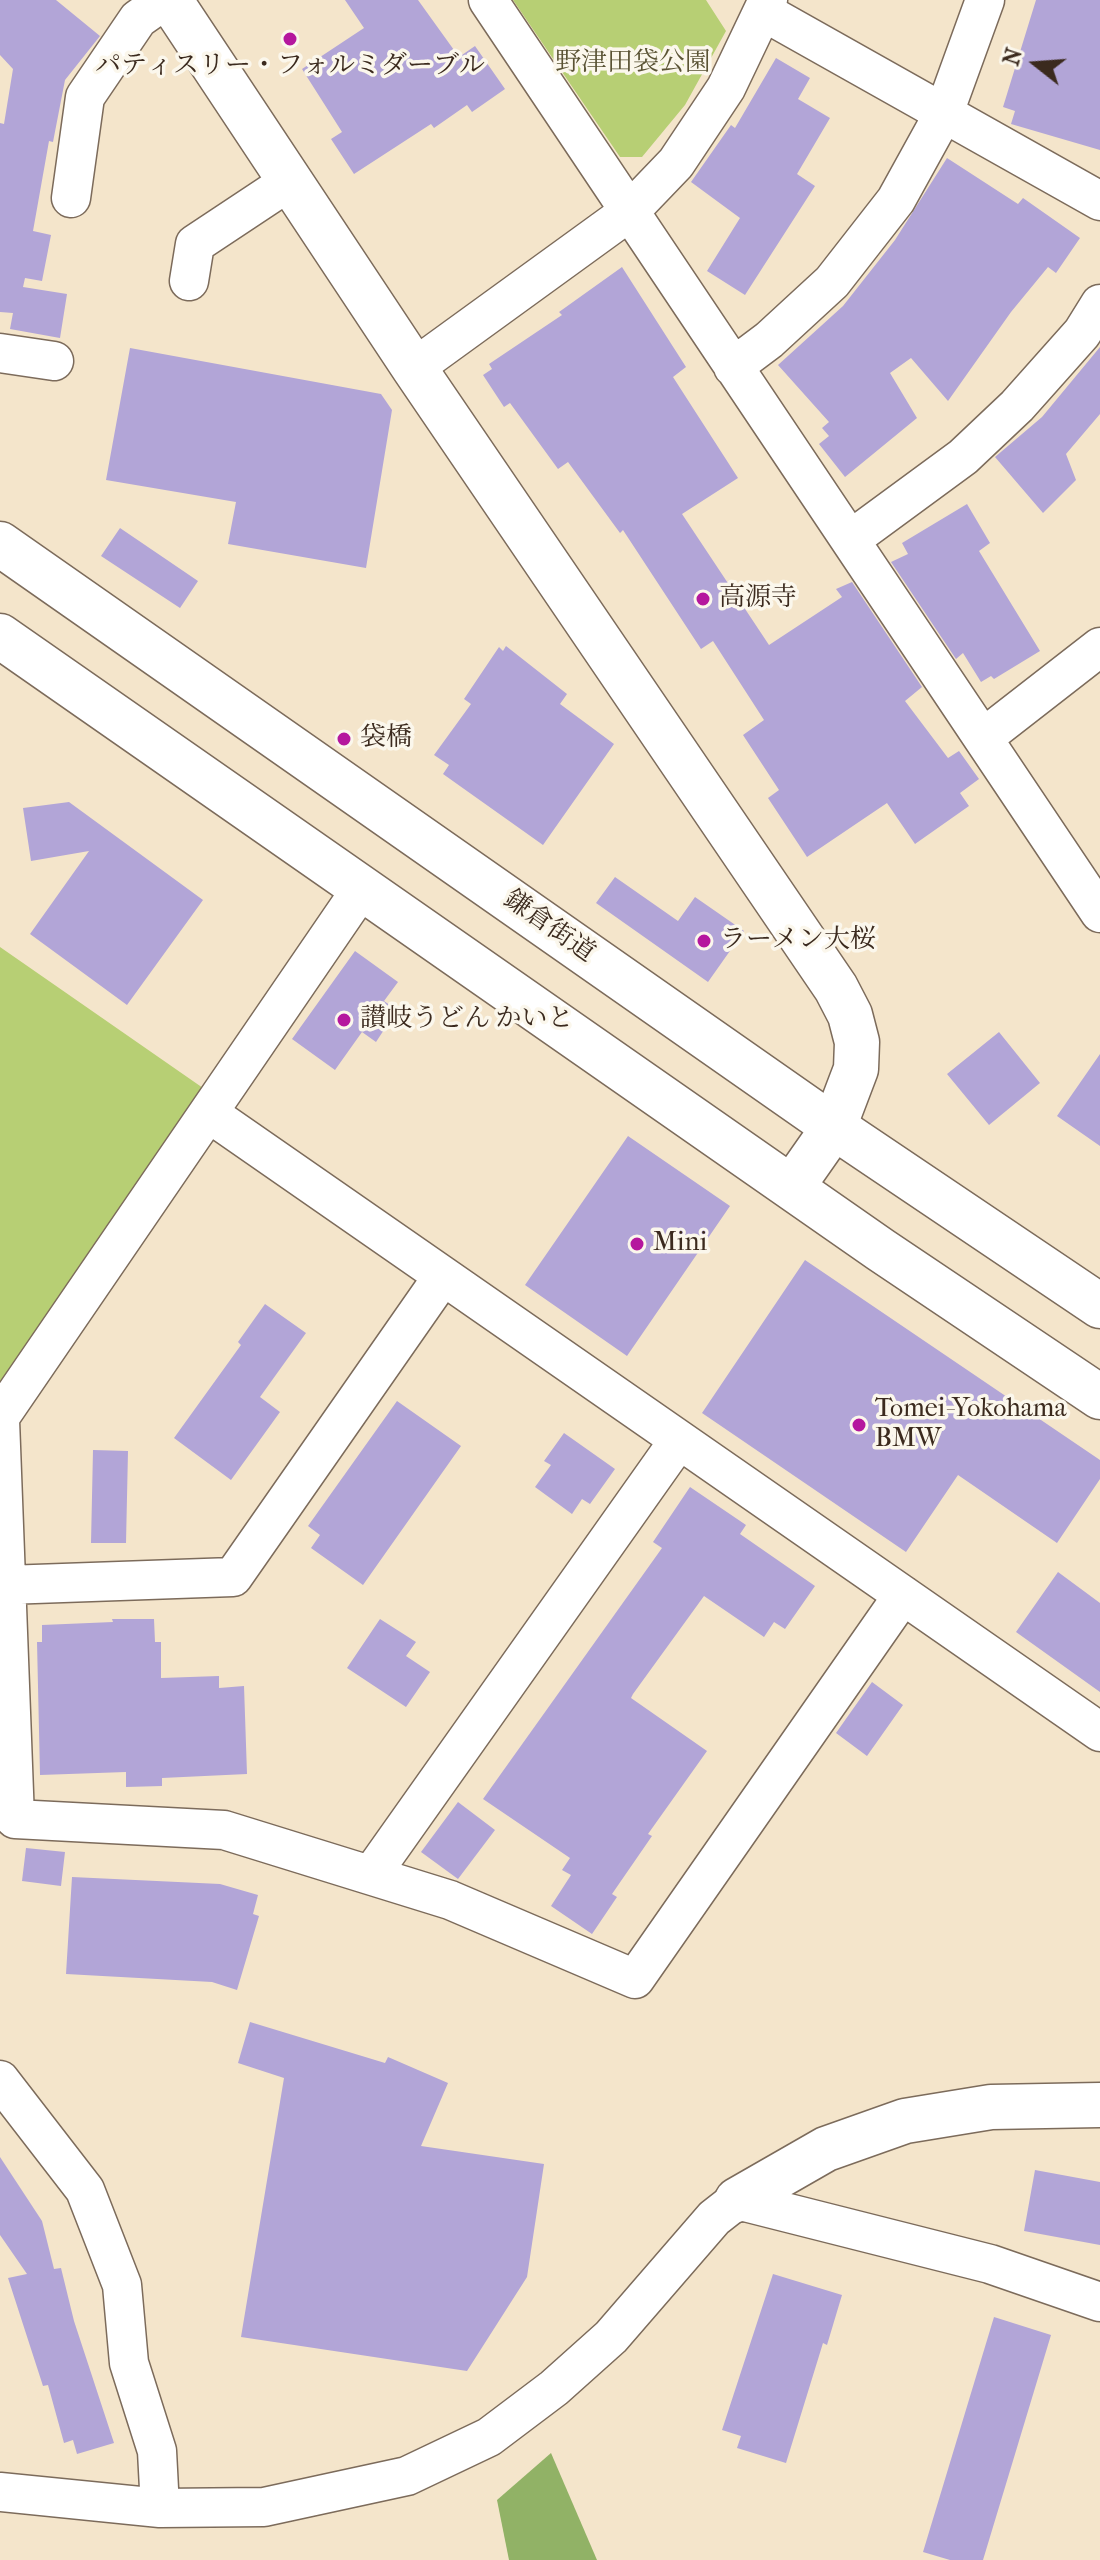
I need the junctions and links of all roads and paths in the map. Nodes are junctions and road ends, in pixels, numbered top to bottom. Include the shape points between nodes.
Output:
1 (167, 0) edge
2 (488, 0) edge
3 (985, 0) edge
4 (766, 6) edge
5 (944, 113) junction
6 (290, 181) junction
7 (71, 198) dead end
8 (1100, 201) edge
9 (629, 212) junction
10 (189, 281) dead end
11 (1100, 304) edge
12 (0, 353) edge
13 (54, 361) dead end
14 (733, 367) junction
15 (414, 368) junction
16 (850, 540) junction
17 (0, 544) edge
18 (0, 636) edge
19 (1100, 647) edge
20 (983, 738) junction
21 (362, 888) junction
22 (1100, 913) edge
23 (210, 1114) junction
24 (834, 1127) junction
25 (792, 1187) junction
26 (443, 1276) junction
27 (1100, 1306) edge
28 (1100, 1397) edge
29 (0, 1419) edge
30 (679, 1440) junction
31 (6, 1585) junction
32 (903, 1595) junction
33 (1100, 1732) edge
34 (371, 1875) junction
35 (0, 2080) edge
36 (1100, 2105) edge
37 (737, 2200) junction
38 (1100, 2302) edge
39 (0, 2492) edge
40 (160, 2508) junction

1 - 6 main road
1 - 7 street via 138,19 85,97
2 - 9 street
3 - 5 street
4 - 5 street
4 - 9 street via 726,88 676,163
5 - 8 street
5 - 14 street via 896,200 832,282
6 - 10 street via 195,244
6 - 15 main road
9 - 14 street
9 - 15 street
11 - 16 street via 1082,333 963,457
12 - 13 street
14 - 16 street
15 - 24 main road via 836,988 857,1042 856,1069
16 - 20 street
17 - 24 main road, 鎌倉街道
18 - 21 main road
19 - 20 street
20 - 22 street
21 - 23 street
21 - 25 main road
23 - 26 street
23 - 29 street
24 - 25 main road
24 - 27 main road, 鎌倉街道
25 - 28 main road
26 - 30 street
26 - 31 street via 233,1577
29 - 31 street
30 - 32 street
30 - 34 street
31 - 34 street via 15,1819 224,1830
32 - 33 street
32 - 34 street via 635,1979 450,1900
35 - 40 street via 85,2190 122,2285 129,2363 157,2451
36 - 37 main road via 991,2107 905,2121 826,2149
37 - 38 street via 990,2264
37 - 40 street via 714,2218 611,2337 489,2437 407,2476 308,2500 264,2507
39 - 40 street

